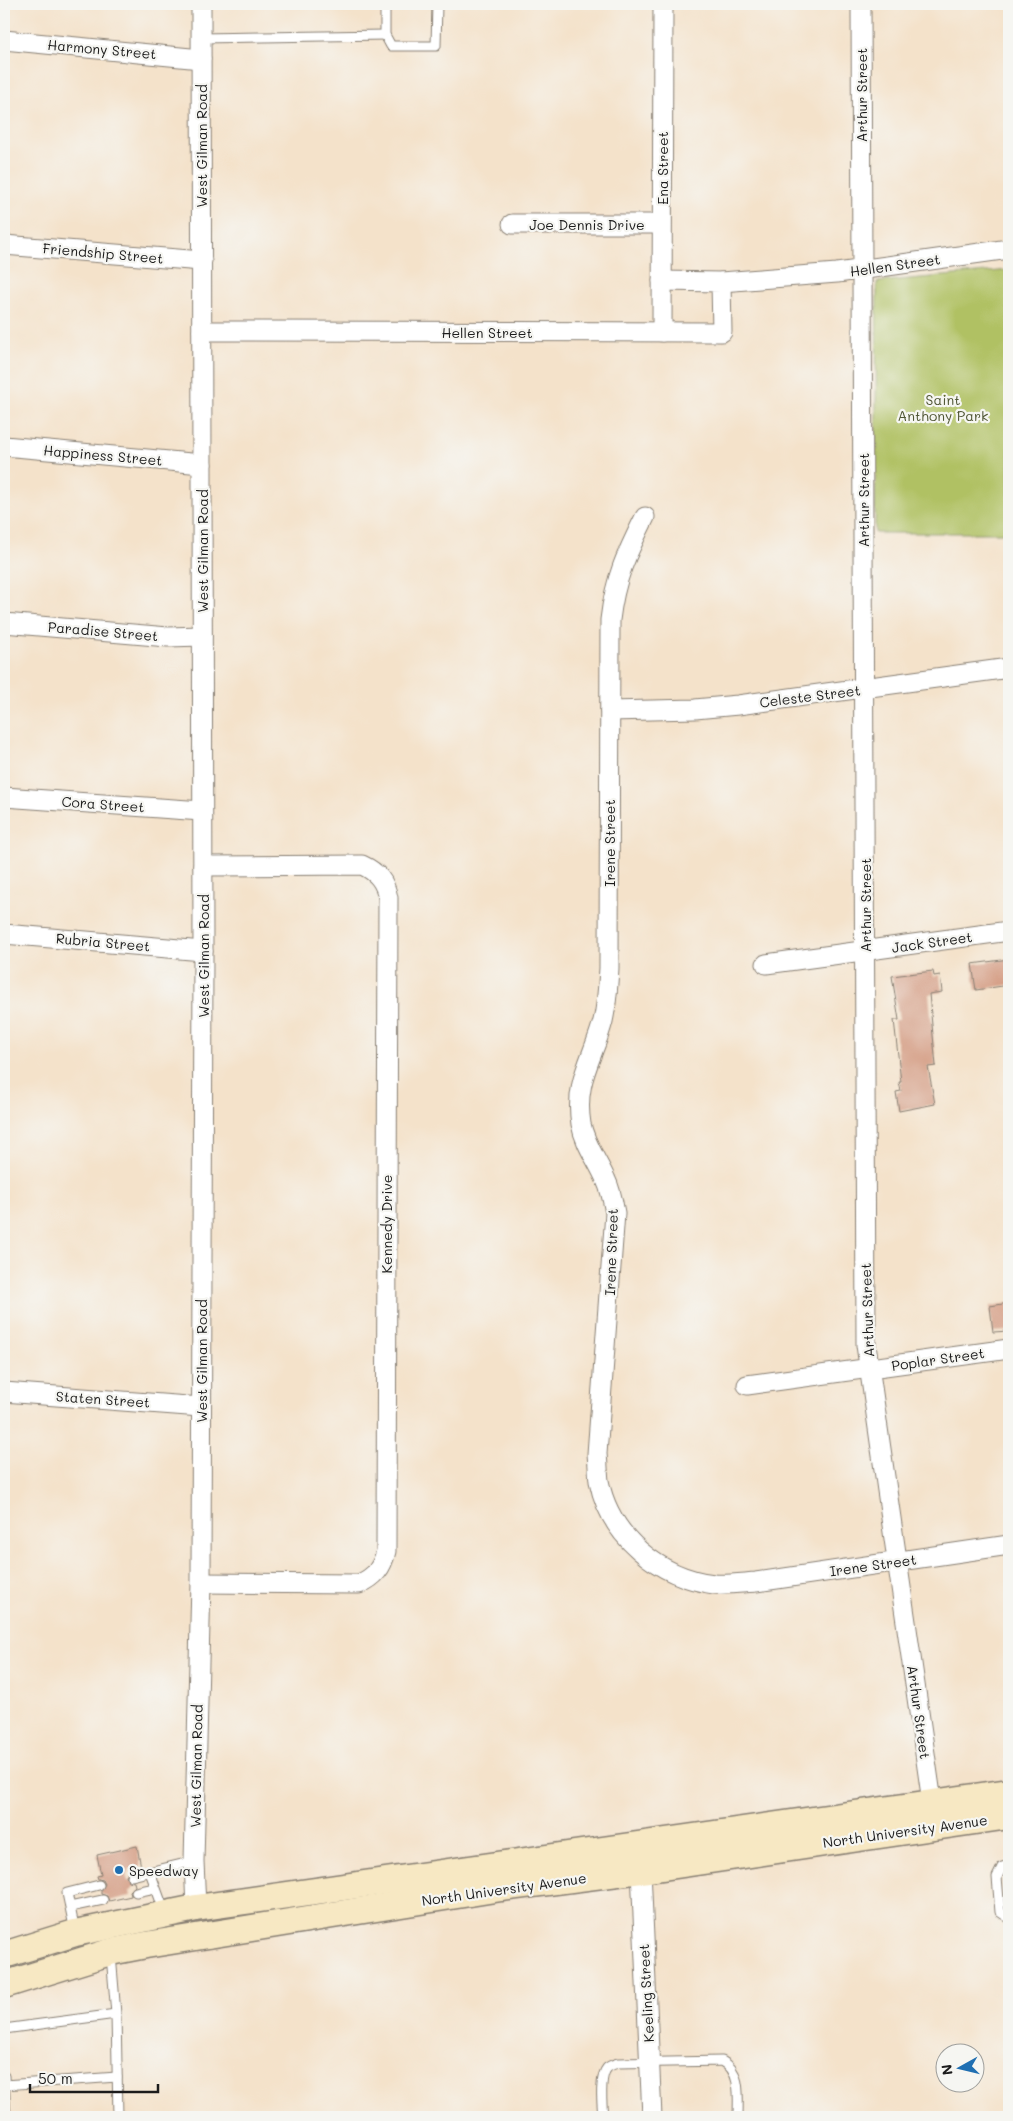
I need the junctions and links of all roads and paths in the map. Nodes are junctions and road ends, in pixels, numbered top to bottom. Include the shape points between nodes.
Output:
1 (200, 4) edge
2 (385, 4) edge
3 (437, 4) edge
4 (663, 4) edge
5 (861, 4) edge
6 (385, 35) junction
7 (201, 38) junction
8 (4, 40) edge
9 (201, 58) junction
10 (512, 224) dead end
11 (662, 224) junction
12 (4, 245) edge
13 (1009, 249) edge
14 (202, 261) junction
15 (862, 270) junction
16 (662, 282) junction
17 (721, 282) junction
18 (202, 331) junction
19 (662, 332) junction
20 (4, 446) edge
21 (202, 464) junction
22 (645, 517) dead end
23 (4, 623) edge
24 (202, 636) junction
25 (1009, 668) edge
26 (864, 689) junction
27 (610, 711) junction
28 (4, 796) edge
29 (202, 811) junction
30 (203, 866) junction
31 (1009, 931) edge
32 (4, 934) edge
33 (203, 951) junction
34 (864, 951) junction
35 (766, 964) dead end
36 (1009, 1349) edge
37 (869, 1369) junction
38 (747, 1385) dead end
39 (4, 1392) edge
40 (201, 1407) junction
41 (1009, 1545) edge
42 (897, 1562) junction
43 (201, 1583) junction
44 (1009, 1792) edge
45 (932, 1802) junction
46 (1009, 1816) edge
47 (194, 1861) junction
48 (1009, 1865) edge
49 (641, 1870) junction
50 (150, 1872) junction
51 (132, 1876) dead end
52 (99, 1885) dead end
53 (155, 1888) junction
54 (136, 1892) dead end
55 (103, 1900) dead end
56 (70, 1907) junction
57 (196, 1908) junction
58 (165, 1914) junction
59 (1009, 1918) edge
60 (75, 1933) junction
61 (110, 1952) junction
62 (4, 1955) edge
63 (4, 1985) edge
64 (116, 2014) junction
65 (4, 2029) edge
66 (649, 2062) junction
67 (4, 2076) edge
68 (118, 2077) junction
69 (4, 2086) edge
70 (6, 2117) edge
71 (118, 2117) edge
72 (603, 2117) edge
73 (652, 2117) edge
74 (738, 2117) edge

1 - 7 street, West Gilman Road
2 - 6 lane
3 - 6 lane via 436,46 390,46
4 - 11 street, Ena Street
5 - 15 street, Arthur Street
6 - 7 lane
7 - 9 street, West Gilman Road
8 - 9 street, Harmony Street
9 - 14 street, West Gilman Road
10 - 11 street, Joe Dennis Drive
11 - 16 street, Ena Street
12 - 14 street, Friendship Street
13 - 15 street, Hellen Street
14 - 18 street, West Gilman Road
15 - 17 street, Hellen Street
15 - 26 street, Arthur Street
16 - 17 street, Hellen Street
16 - 19 street, Ena Street
17 - 19 street, Hellen Street via 722,332
18 - 19 street, Hellen Street
18 - 21 street, West Gilman Road
20 - 21 street, Happiness Street
21 - 24 street, West Gilman Road
22 - 27 street, Irene Street via 613,592
23 - 24 street, Paradise Street via 168,637
24 - 29 street, West Gilman Road
25 - 26 street, Celeste Street
26 - 27 street, Celeste Street via 729,706
26 - 34 street, Arthur Street
27 - 42 street, Irene Street via 607,1002 580,1089 581,1124 607,1181 615,1213 597,1454 603,1494 613,1518 636,1548 667,1570 691,1580 714,1584 756,1582
28 - 29 street, Cora Street
29 - 30 street, West Gilman Road
30 - 33 street, West Gilman Road
30 - 43 street, Kennedy Drive via 362,865 374,871 382,880 388,898 388,1065 386,1551 383,1563 377,1573 359,1584
31 - 34 street, Jack Street
32 - 33 street, Rubria Street
33 - 40 street, West Gilman Road
34 - 35 street, Jack Street
34 - 37 street, Arthur Street
36 - 37 street, Poplar Street
37 - 38 street, Poplar Street
37 - 42 street, Arthur Street
39 - 40 street, Staten Street
40 - 43 street, West Gilman Road
41 - 42 street, Irene Street
42 - 45 street, Arthur Street
43 - 47 street, West Gilman Road
44 - 45 main road, North University Avenue
45 - 57 main road, North University Avenue
46 - 49 main road, North University Avenue
47 - 50 lane
47 - 57 street, West Gilman Road
48 - 59 lane via 1002,1866 997,1877 1000,1912
49 - 61 main road, North University Avenue via 501,1888
49 - 66 street, Keeling Street
50 - 51 lane
50 - 53 lane
52 - 56 lane via 67,1893
53 - 54 lane
53 - 58 lane
55 - 56 lane
56 - 60 lane
57 - 58 main road, North University Avenue
58 - 60 main road, North University Avenue
60 - 62 main road, North University Avenue
61 - 63 main road, North University Avenue
61 - 64 lane
64 - 65 lane
64 - 68 lane
66 - 72 lane via 608,2066 602,2089
66 - 73 street, Keeling Street
66 - 74 lane via 722,2061 730,2065 738,2090
67 - 69 lane
68 - 69 lane
68 - 71 lane
69 - 70 lane

